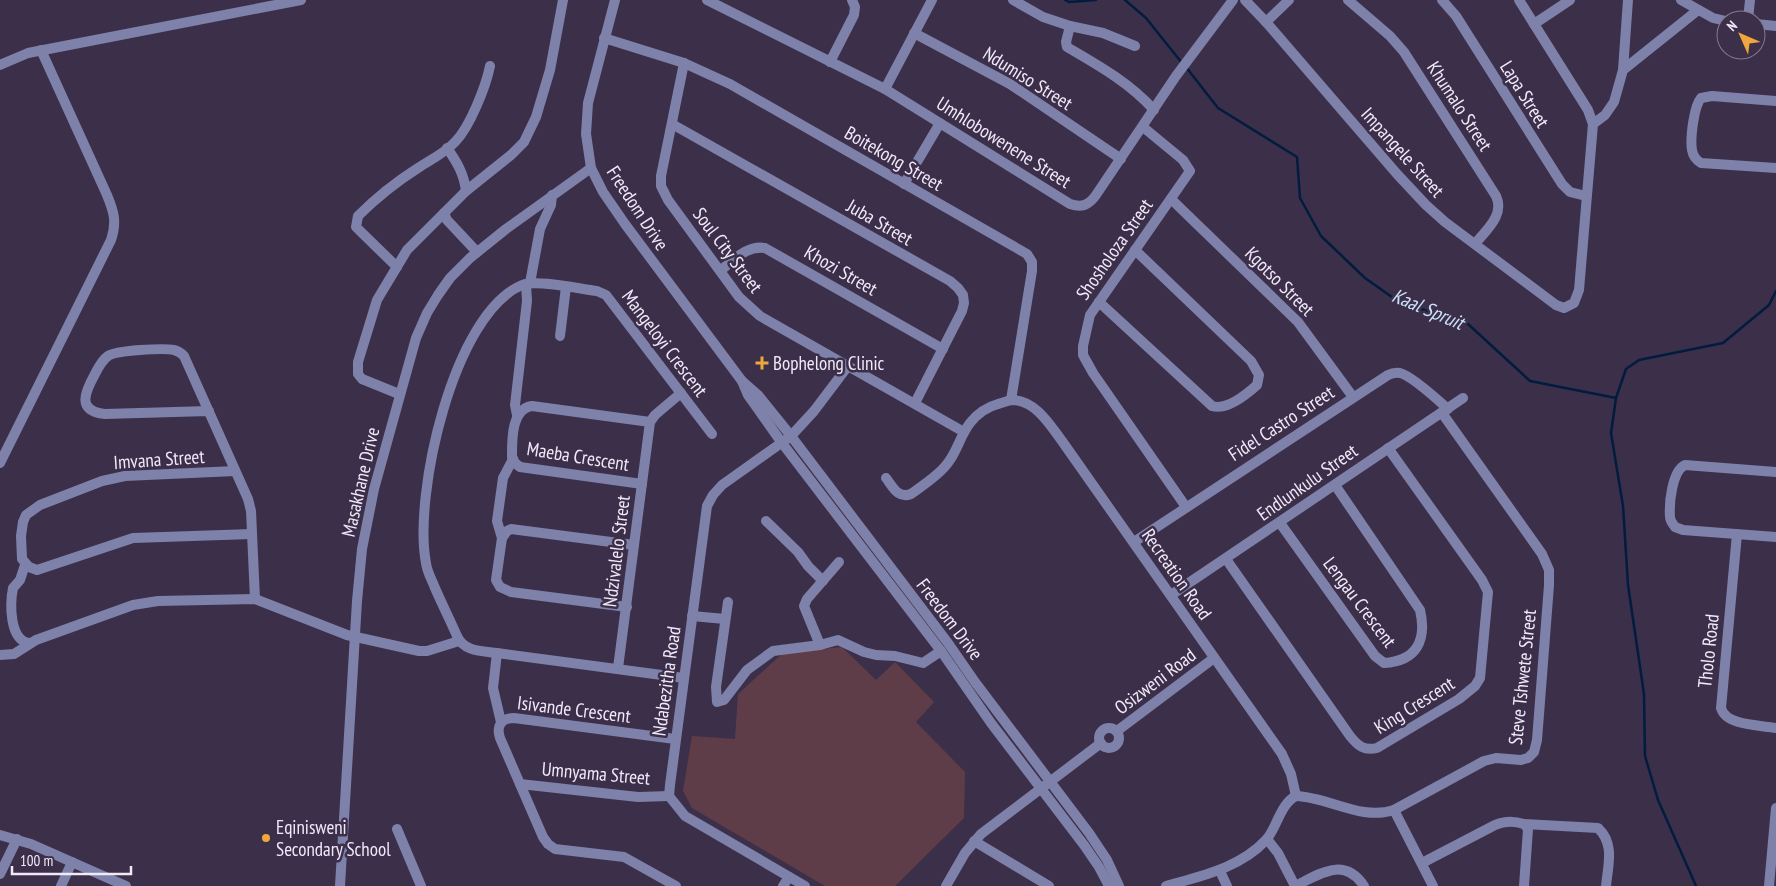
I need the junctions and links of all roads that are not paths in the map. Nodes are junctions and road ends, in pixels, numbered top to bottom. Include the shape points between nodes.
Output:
1 (301, 0) edge
2 (563, 0) edge
3 (615, 0) edge
4 (707, 0) edge
5 (852, 0) edge
6 (1013, 0) edge
7 (1233, 0) edge
8 (1245, 0) edge
9 (1289, 0) edge
10 (1348, 0) edge
11 (1442, 0) edge
12 (1519, 0) edge
13 (1570, 0) edge
14 (1628, 0) edge
15 (1681, 0) edge
16 (931, 1) edge
17 (1698, 10) junction
18 (1716, 19) edge
19 (1266, 22) junction
20 (1534, 24) junction
21 (1070, 26) junction
22 (914, 33) junction
23 (604, 38) junction
24 (1135, 46) dead end
25 (41, 50) junction
26 (830, 62) junction
27 (684, 63) junction
28 (0, 64) edge
29 (490, 66) dead end
30 (1623, 70) junction
31 (885, 89) junction
32 (1776, 101) edge
33 (1154, 110) junction
34 (940, 123) junction
35 (672, 124) junction
36 (1593, 124) junction
37 (1143, 127) junction
38 (447, 148) junction
39 (1121, 159) junction
40 (591, 168) junction
41 (1776, 168) edge
42 (904, 184) junction
43 (466, 191) junction
44 (552, 195) junction
45 (1586, 196) junction
46 (1171, 199) junction
47 (444, 213) junction
48 (1475, 244) junction
49 (1135, 250) junction
50 (477, 252) junction
51 (397, 267) junction
52 (721, 270) junction
53 (528, 284) junction
54 (566, 287) junction
55 (1099, 302) junction
56 (560, 336) dead end
57 (944, 349) junction
58 (848, 366) junction
59 (742, 381) junction
60 (681, 393) junction
61 (399, 394) junction
62 (1353, 397) junction
63 (1463, 398) dead end
64 (1012, 400) junction
65 (915, 403) junction
66 (209, 411) junction
67 (1445, 411) junction
68 (517, 415) junction
69 (650, 422) junction
70 (964, 432) junction
71 (712, 434) dead end
72 (791, 436) junction
73 (782, 444) junction
74 (1388, 448) junction
75 (513, 459) junction
76 (0, 463) edge
77 (235, 471) junction
78 (1776, 472) edge
79 (886, 478) dead end
80 (642, 484) junction
81 (1335, 485) junction
82 (1186, 507) junction
83 (766, 521) dead end
84 (1280, 522) junction
85 (252, 534) junction
86 (1737, 534) junction
87 (1776, 537) edge
88 (502, 538) junction
89 (1134, 542) junction
90 (634, 545) junction
91 (1226, 559) junction
92 (839, 562) dead end
93 (25, 565) junction
94 (823, 581) junction
95 (1171, 595) junction
96 (255, 599) junction
97 (728, 602) dead end
98 (627, 607) junction
99 (692, 616) junction
100 (726, 619) junction
101 (355, 637) junction
102 (459, 641) junction
103 (30, 643) junction
104 (820, 645) junction
105 (941, 651) junction
106 (497, 653) junction
107 (0, 655) edge
108 (1214, 658) junction
109 (618, 668) junction
110 (684, 678) junction
111 (501, 722) junction
112 (1776, 728) edge
113 (1117, 732) junction
114 (676, 739) junction
115 (1101, 743) junction
116 (520, 784) junction
117 (1046, 784) junction
118 (669, 796) junction
119 (1296, 796) junction
120 (1776, 808) edge
121 (1394, 810) junction
122 (1524, 824) junction
123 (397, 829) dead end
124 (0, 835) edge
125 (17, 839) junction
126 (1267, 840) junction
127 (974, 841) junction
128 (72, 862) junction
129 (1422, 863) junction
130 (1220, 870) junction
131 (0, 874) edge
132 (786, 881) edge
133 (61, 886) edge
134 (126, 886) edge
135 (340, 886) edge
136 (419, 886) edge
137 (676, 886) edge
138 (805, 886) edge
139 (946, 886) edge
140 (1048, 886) edge
141 (1109, 886) edge
142 (1119, 886) edge
143 (1166, 886) edge
144 (1227, 886) edge
145 (1364, 886) edge
146 (1433, 886) edge
147 (1524, 886) edge
148 (1606, 886) edge
149 (1769, 886) edge

1 - 25 street
2 - 43 street via 550,70 536,117 524,142
3 - 23 street, Freedom Drive
4 - 26 street, Umhlobowenene Street
5 - 26 street via 854,15
6 - 21 street via 1043,17
7 - 33 street, Umhlobowenene Street
8 - 19 street, Impangele Street
9 - 19 street
10 - 48 street, Khumalo Street via 1404,52 1496,196 1500,207 1498,213
11 - 45 street, Lapa Street via 1456,16 1562,184 1570,192
12 - 20 street
13 - 20 street
14 - 30 street
15 - 17 street
16 - 22 street
17 - 18 street
17 - 30 street
19 - 48 street, Impangele Street via 1416,194
20 - 36 street via 1588,110
21 - 24 street via 1103,33
21 - 33 street via 1067,47 1125,84
22 - 31 street
22 - 39 street, Ndumiso Street via 1010,84
23 - 27 street, Boitekong Street
23 - 40 street, Freedom Drive via 586,118
25 - 28 street
25 - 76 street via 107,195 115,227
26 - 31 street, Umhlobowenene Street
27 - 35 street, Soul City Street
27 - 42 street, Boitekong Street via 730,84
29 - 38 street via 463,132
30 - 36 street via 1614,102
31 - 34 street, Umhlobowenene Street
32 - 41 street via 1701,98 1696,108 1692,143 1693,156 1701,163
33 - 37 street, Umhlobowenene Street
34 - 39 street, Umhlobowenene Street via 1073,205 1084,206 1090,202
34 - 42 street
35 - 52 street, Soul City Street via 661,186
35 - 57 street, Juba Street via 954,284 963,295 963,307
36 - 45 street
37 - 39 street, Umhlobowenene Street
37 - 46 street, Shosholoza Street via 1190,168 1189,175
38 - 43 street via 459,164
38 - 51 street via 390,188 358,216 356,227
40 - 44 street, Masakhane Drive
40 - 59 street, Freedom Drive via 625,224
42 - 64 street, Boitekong Street via 1024,251 1030,258 1032,271
43 - 47 street
44 - 50 street, Masakhane Drive
44 - 53 street
45 - 48 street, Impangele Street via 1578,297 1569,306 1556,305
46 - 49 street, Shosholoza Street
46 - 62 street, Kgotso Street via 1298,322
47 - 50 street
47 - 51 street via 407,250
49 - 55 street, Shosholoza Street
49 - 55 street via 1251,361 1259,375 1257,384 1226,406 1212,406
50 - 61 street, Masakhane Drive via 450,278 430,307 416,338
51 - 61 street via 377,300 358,371 362,379
52 - 57 street, Khozi Street via 748,250 765,248
52 - 58 street, Soul City Street via 739,297 755,313
53 - 54 street, Mangeloyi Crescent
53 - 68 street via 515,405
53 - 102 street via 517,288 497,305 467,346 450,389 428,474 426,564
54 - 56 street
54 - 60 street, Mangeloyi Crescent via 597,291 609,297
55 - 82 street, Shosholoza Street via 1088,320 1084,359
57 - 65 street, Juba Street
58 - 65 street, Soul City Street
58 - 72 street, Ndabezitha Road
59 - 72 street, Freedom Drive via 758,395
59 - 73 street, Freedom Drive
60 - 69 street
60 - 71 street, Mangeloyi Crescent
61 - 101 street, Masakhane Drive via 364,534
62 - 67 street, Fidel Castro Street via 1388,374 1398,373 1431,394
62 - 82 street, Fidel Castro Street
63 - 67 street, Endlunkulu Street
64 - 70 street via 981,412
64 - 89 street, Recreation Road via 1030,405 1047,421
65 - 70 street, Soul City Street
66 - 66 street via 184,356 174,350 108,355 89,385 85,400 92,411 105,414
66 - 77 street
67 - 74 street, Endlunkulu Street
67 - 121 street, Steve Tshwete Street via 1542,554 1549,570 1537,740 1534,752 1528,758 1484,761
68 - 69 street, Maeba Crescent via 532,406
68 - 75 street, Maeba Crescent
69 - 80 street, Ndzivalelo Street
70 - 79 street via 947,464 911,494 897,493
72 - 73 street, Ndabezitha Road
72 - 117 street, Freedom Drive via 948,643
73 - 99 street, Ndabezitha Road via 722,485 710,501
73 - 105 street, Freedom Drive
74 - 81 street, Endlunkulu Street
74 - 91 street, King Crescent via 1488,592 1480,678 1459,699 1377,748 1360,747
75 - 80 street, Maeba Crescent via 526,469
75 - 88 street via 503,478 497,521
77 - 85 street via 250,506
77 - 93 street, Imvana Street via 125,476 40,504 27,513 23,522 21,553
78 - 86 street via 1690,465 1681,467 1676,474 1670,517 1675,527
80 - 90 street, Ndzivalelo Street
81 - 84 street, Endlunkulu Street
81 - 84 street, Lengau Crescent via 1420,610 1422,636 1417,649 1411,654 1389,663 1375,656
82 - 89 street, Fidel Castro Street
83 - 94 street
84 - 91 street, Endlunkulu Street
85 - 93 street via 133,538 41,569
85 - 96 street
86 - 87 street
86 - 112 street, Tholo Road via 1720,708 1733,721
88 - 90 street via 508,530 521,530
88 - 98 street via 496,580 502,589
89 - 95 street, Recreation Road
90 - 98 street, Ndzivalelo Street
91 - 95 street, Endlunkulu Street
92 - 94 street
93 - 103 street via 20,580 12,588 11,614 18,636 23,642
94 - 104 street via 804,608
95 - 108 street, Recreation Road
96 - 101 street
96 - 103 street via 147,602
97 - 100 street
98 - 109 street, Ndzivalelo Street
99 - 100 street
99 - 110 street, Ndabezitha Road
100 - 104 street via 716,687 717,702 724,700 747,670 770,652
101 - 102 street via 424,652
101 - 135 street, Masakhane Drive
102 - 106 street via 467,648
103 - 107 street via 14,654
104 - 105 street via 840,641 864,652 924,663
105 - 117 street, Freedom Drive via 987,718
106 - 109 street
106 - 111 street via 493,688
108 - 113 street, Osizweni Road
108 - 119 street, Recreation Road via 1282,754
109 - 110 street
110 - 114 street, Ndabezitha Road
111 - 114 street, Isivande Crescent via 514,718
111 - 116 street, Isivande Crescent via 498,733
113 - 115 street via 1111,728 1103,730 1099,736
113 - 115 street via 1119,739 1115,746 1107,748
114 - 118 street, Ndabezitha Road
115 - 117 street
116 - 118 street, Umnyama Street via 638,797
116 - 137 street, Isivande Crescent via 551,847 624,857
117 - 127 street
117 - 141 street, Freedom Drive
117 - 142 street, Freedom Drive via 1099,848
118 - 132 street via 685,816
119 - 121 street, Steve Tshwete Street via 1372,814
119 - 126 street via 1288,801
120 - 149 street
121 - 129 street
122 - 129 street via 1500,823
122 - 147 street via 1528,829
122 - 148 street via 1598,828 1609,846
123 - 136 street
124 - 125 street
125 - 128 street
125 - 131 street
126 - 130 street
126 - 145 street via 1296,886 1327,871 1339,869 1355,876
127 - 139 street
127 - 140 street
128 - 133 street
128 - 134 street
129 - 146 street
130 - 143 street
130 - 144 street
132 - 138 street

